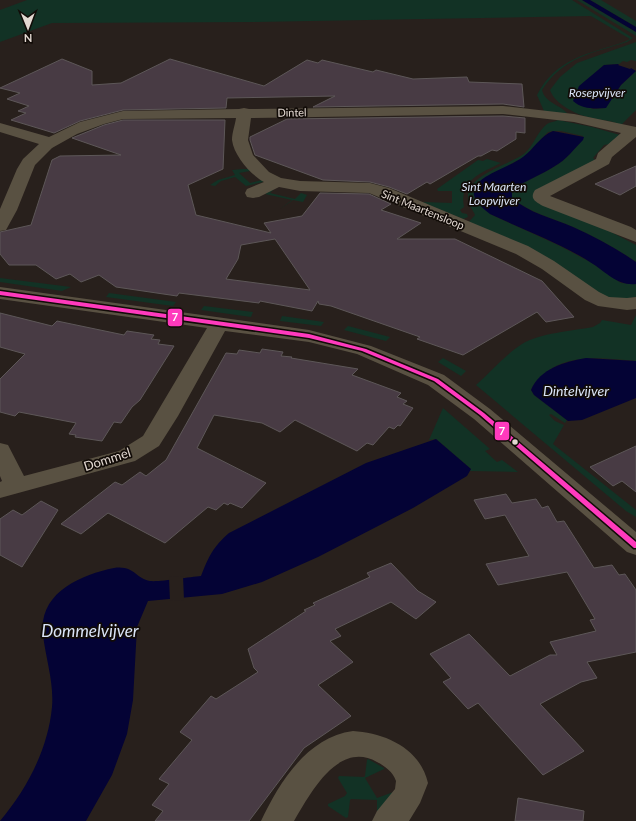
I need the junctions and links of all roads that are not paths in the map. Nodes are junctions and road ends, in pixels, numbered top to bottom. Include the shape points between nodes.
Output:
1 (244, 112) junction
2 (0, 127) edge
3 (634, 131) edge
4 (50, 142) junction
5 (277, 182) junction
6 (253, 193) dead end
7 (0, 226) edge
8 (636, 237) edge
9 (0, 293) edge
10 (636, 303) edge
11 (218, 324) junction
12 (0, 450) edge
13 (8, 487) edge
14 (636, 546) edge
15 (277, 821) edge
16 (388, 821) edge

1 - 3 street, Dintel via 502,110 574,118
1 - 4 street, Dintel via 109,117
1 - 5 street, Sint Maartensloop via 240,140 246,156 263,175
2 - 4 street
3 - 8 street via 604,156 602,161 541,194 541,198
4 - 7 street, Dintel via 28,162 8,213
5 - 6 street
5 - 10 street, Sint Maartensloop via 300,186 370,188 383,192 522,250 604,302
9 - 11 street
11 - 13 street, Dommel via 151,441 127,456
11 - 14 street via 309,336 364,350 436,380 482,414
12 - 13 street
15 - 16 street via 302,780 316,764 331,752 352,744 370,746 391,754 408,771 412,782 408,796

